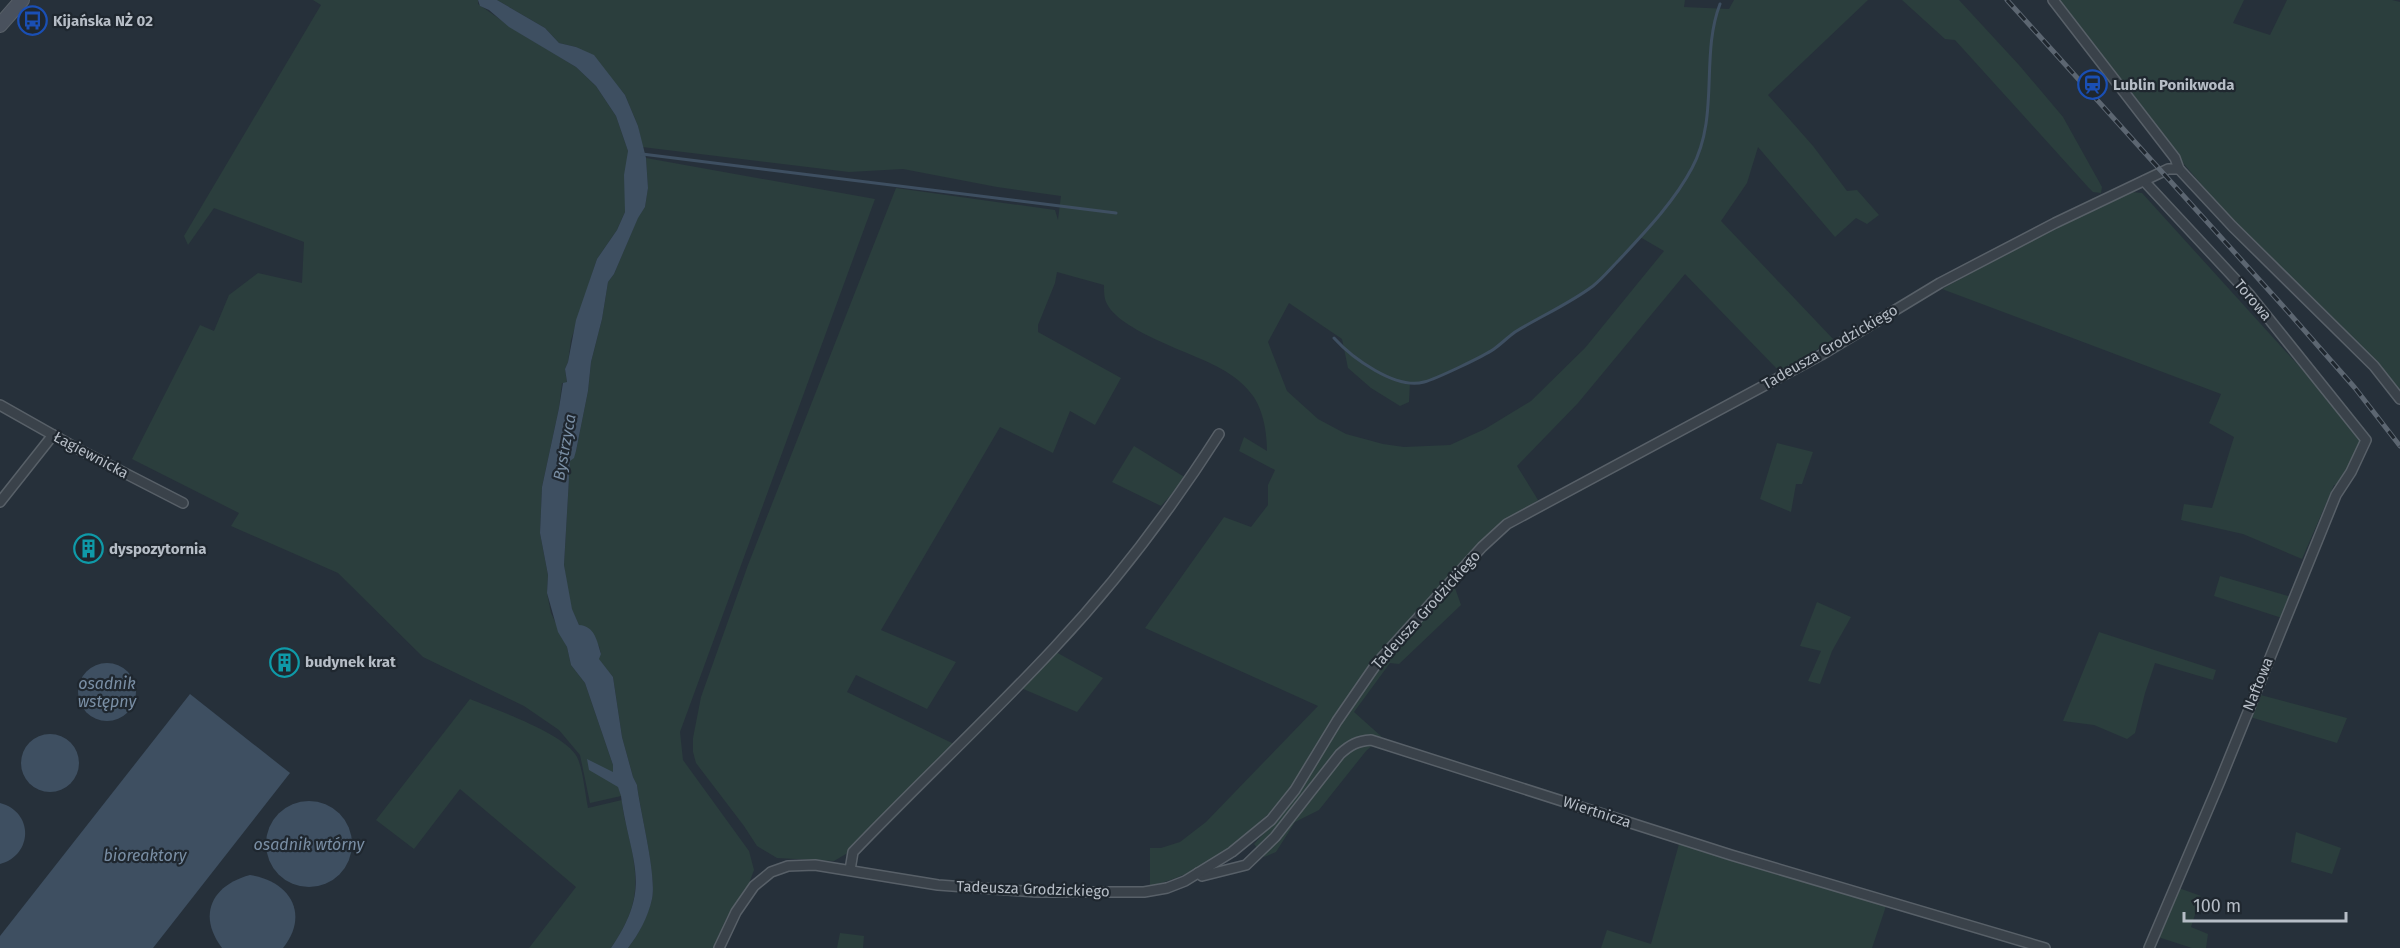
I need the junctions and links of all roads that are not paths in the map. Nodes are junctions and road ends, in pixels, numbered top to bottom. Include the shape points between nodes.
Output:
1 (22, 0) edge
2 (2053, 0) edge
3 (0, 25) edge
4 (2179, 169) junction
5 (2144, 181) junction
6 (2400, 399) edge
7 (0, 405) edge
8 (2354, 425) joint
9 (1220, 434) dead end
10 (53, 435) junction
11 (0, 502) edge
12 (183, 503) dead end
13 (850, 870) junction
14 (1198, 873) junction
15 (719, 948) edge
16 (2045, 948) edge
17 (2149, 948) edge

1 - 3 main road
2 - 4 street
4 - 5 street, Tadeusza Grodzickiego via 2168,169
4 - 6 street via 2374,366
5 - 8 street, Torowa via 2249,294
5 - 14 street, Tadeusza Grodzickiego via 1940,283 1821,355 1507,524 1377,663 1295,790 1271,819 1232,852
7 - 10 street, Łagiewnicka
8 - 17 street, Naftowa via 2366,440 2336,495
9 - 13 street via 1186,485 1096,601 854,852
10 - 11 street
10 - 12 street, Łagiewnicka
13 - 14 street, Tadeusza Grodzickiego via 959,887 1065,893 1151,892
13 - 15 street, Tadeusza Grodzickiego via 795,866 765,876 747,894
14 - 16 street, Wiertnicza via 1202,876 1246,865 1275,837 1340,754 1360,741 1371,740 1731,855

